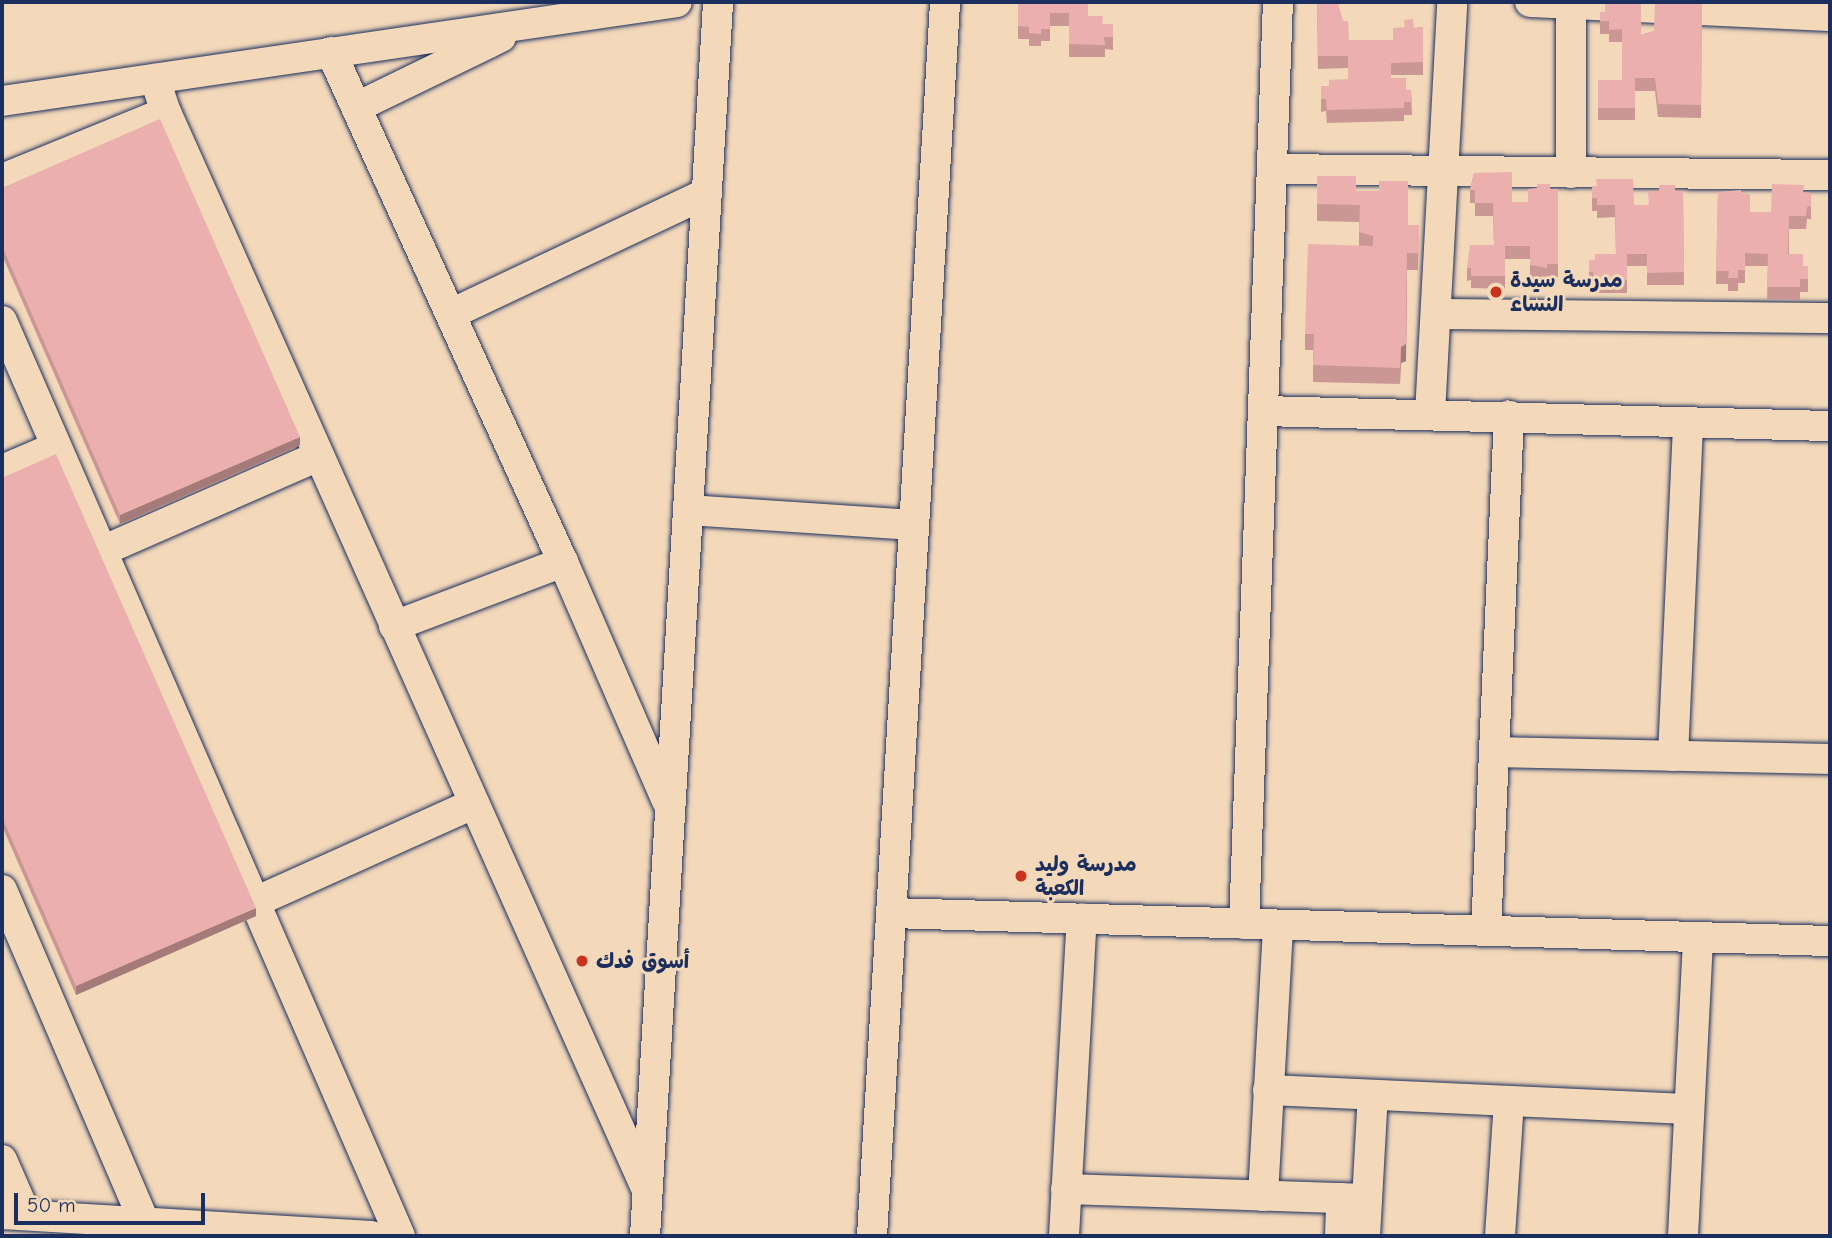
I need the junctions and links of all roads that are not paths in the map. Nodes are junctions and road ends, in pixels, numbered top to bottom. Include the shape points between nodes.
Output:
1 (677, 2) edge
2 (718, 2) edge
3 (945, 2) edge
4 (1278, 2) edge
5 (1452, 2) edge
6 (1530, 2) edge
7 (1571, 4) junction
8 (1830, 16) edge
9 (528, 24) junction
10 (331, 52) junction
11 (155, 79) junction
12 (2, 101) edge
13 (356, 107) junction
14 (166, 112) junction
15 (1272, 169) junction
16 (1443, 172) junction
17 (1571, 173) junction
18 (1830, 175) edge
19 (2, 179) edge
20 (707, 193) junction
21 (451, 314) junction
22 (1436, 314) junction
23 (1830, 318) edge
24 (2, 321) edge
25 (1263, 411) junction
26 (1430, 414) junction
27 (1509, 416) junction
28 (1688, 422) junction
29 (1830, 426) edge
30 (56, 447) junction
31 (318, 456) junction
32 (2, 470) edge
33 (688, 510) junction
34 (914, 525) junction
35 (102, 551) junction
36 (563, 562) junction
37 (394, 626) junction
38 (1494, 752) junction
39 (1673, 756) junction
40 (1830, 759) edge
41 (473, 804) junction
42 (670, 808) junction
43 (2, 890) edge
44 (255, 902) junction
45 (891, 913) junction
46 (1082, 919) junction
47 (1244, 924) junction
48 (1278, 925) junction
49 (1486, 931) junction
50 (1698, 937) junction
51 (1830, 941) edge
52 (1268, 1090) junction
53 (1373, 1095) junction
54 (1509, 1101) junction
55 (1689, 1109) junction
56 (2, 1160) edge
57 (1066, 1189) junction
58 (647, 1192) junction
59 (1263, 1196) junction
60 (1354, 1199) junction
61 (14, 1215) edge
62 (145, 1223) junction
63 (262, 1233) edge
64 (371, 1236) edge
65 (400, 1236) edge
66 (645, 1236) edge
67 (872, 1236) edge
68 (1064, 1236) edge
69 (1340, 1236) edge
70 (1365, 1236) edge
71 (1500, 1236) edge
72 (1683, 1236) edge

1 - 9 street
2 - 20 street
3 - 34 street
4 - 15 street
5 - 16 street
6 - 7 street
7 - 8 street
7 - 17 street
9 - 10 street
9 - 13 street
10 - 11 street
10 - 13 street
11 - 12 street
11 - 14 street
13 - 21 street
14 - 19 street
14 - 31 street
15 - 16 street
15 - 25 street
16 - 17 street
16 - 22 street
17 - 18 street
20 - 21 street
20 - 33 street
21 - 36 street
22 - 23 street
22 - 26 street
24 - 30 street
25 - 26 street
25 - 47 street
26 - 27 street
27 - 28 street
27 - 38 street
28 - 29 street
28 - 39 street
30 - 32 street
30 - 35 street
31 - 35 street
31 - 37 street
33 - 34 street
33 - 42 street
34 - 45 street
35 - 44 street
36 - 37 street
36 - 42 street
37 - 41 street
38 - 39 street
38 - 49 street
39 - 40 street
41 - 44 street
41 - 58 street
42 - 58 street
43 - 62 street
44 - 65 street
45 - 46 street
45 - 67 street
46 - 47 street
46 - 57 street
47 - 48 street
48 - 49 street
48 - 52 street
49 - 50 street
50 - 51 street
50 - 55 street
52 - 53 street
52 - 59 street
53 - 54 street
53 - 60 street
54 - 55 street
54 - 71 street
55 - 72 street
56 - 61 street
57 - 59 street
57 - 68 street
58 - 66 street
59 - 60 street
60 - 69 street
60 - 70 street
61 - 62 street
62 - 63 street
63 - 64 street

